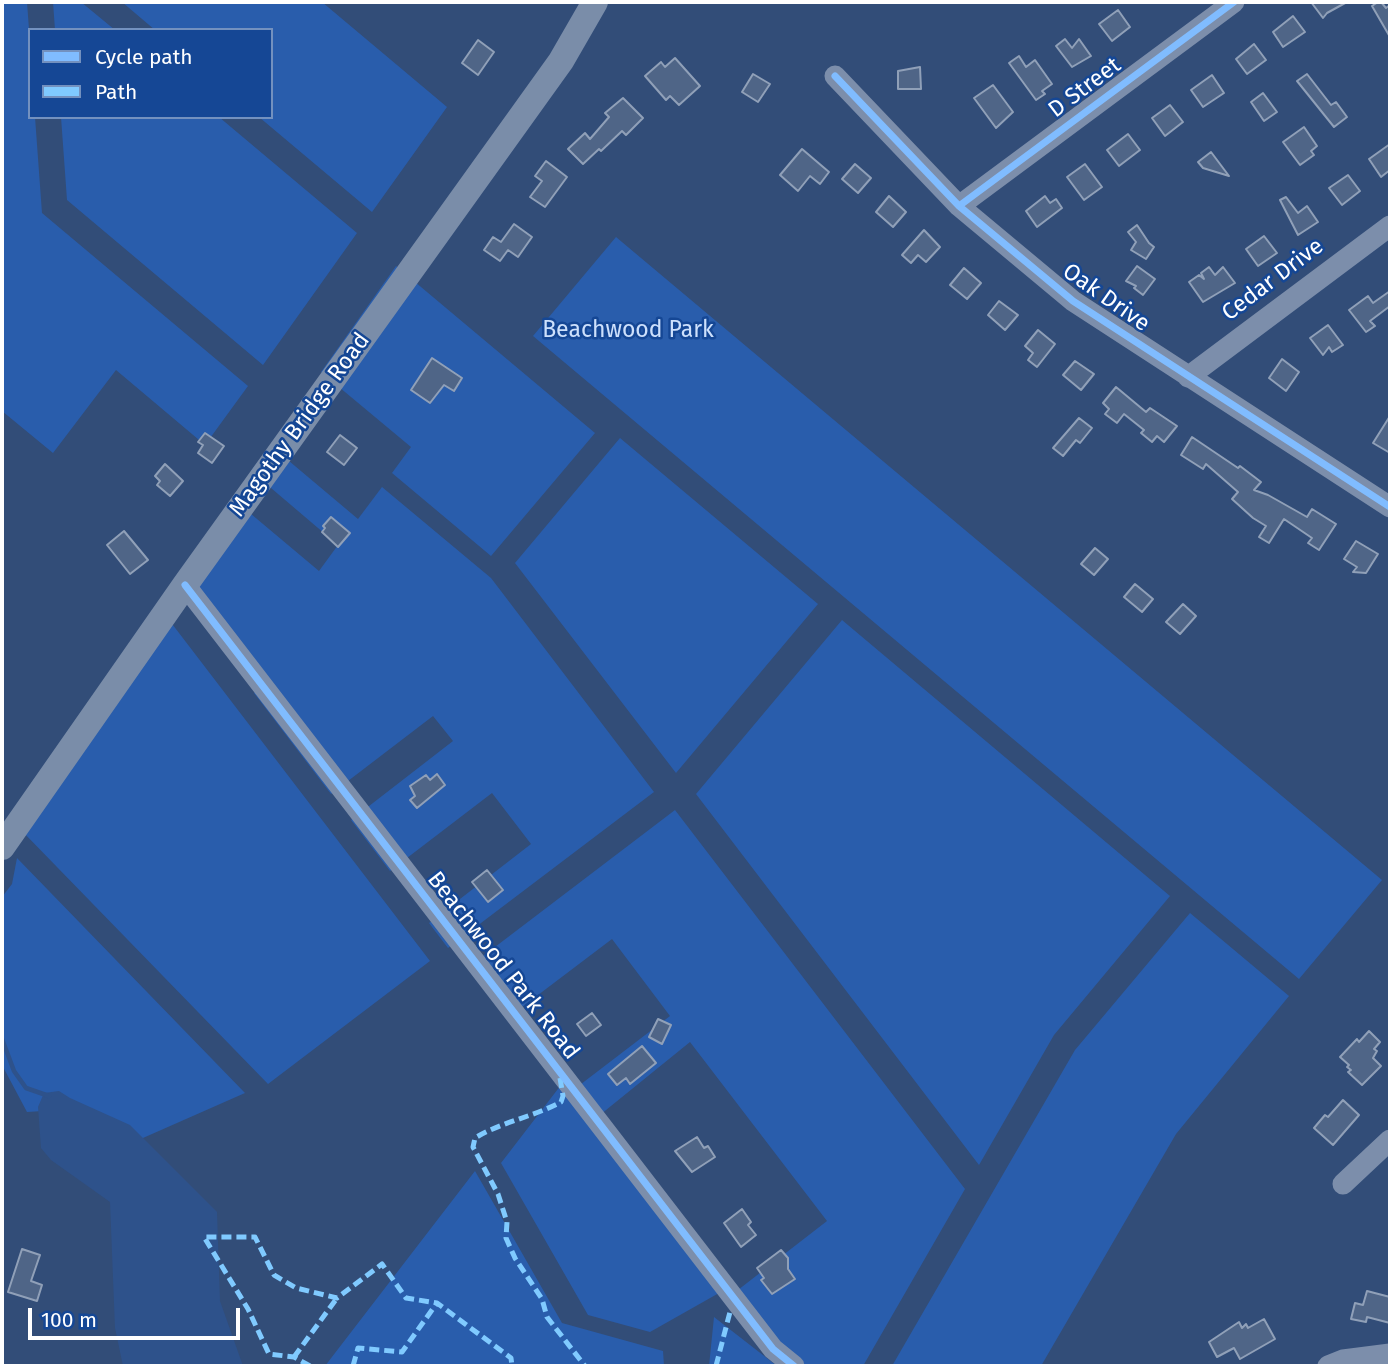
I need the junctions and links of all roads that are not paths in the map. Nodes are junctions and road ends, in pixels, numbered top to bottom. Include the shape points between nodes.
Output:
1 (595, 2) edge
2 (1234, 2) edge
3 (835, 76) dead end
4 (959, 206) junction
5 (1390, 226) edge
6 (1188, 377) junction
7 (1390, 507) edge
8 (185, 585) junction
9 (2, 847) edge
10 (1390, 1140) edge
11 (1343, 1184) dead end
12 (1390, 1354) edge
13 (794, 1366) edge
14 (1328, 1366) edge

1 - 8 main road, Magothy Bridge Road via 553,72
2 - 4 street, D Street
3 - 4 street, Oak Drive
4 - 6 street, Oak Drive via 1073,301
5 - 6 street, Cedar Drive
6 - 7 street, Oak Drive
8 - 9 main road, Magothy Bridge Road
8 - 13 street, Beachwood Park Road via 773,1349
10 - 11 street
12 - 14 street

